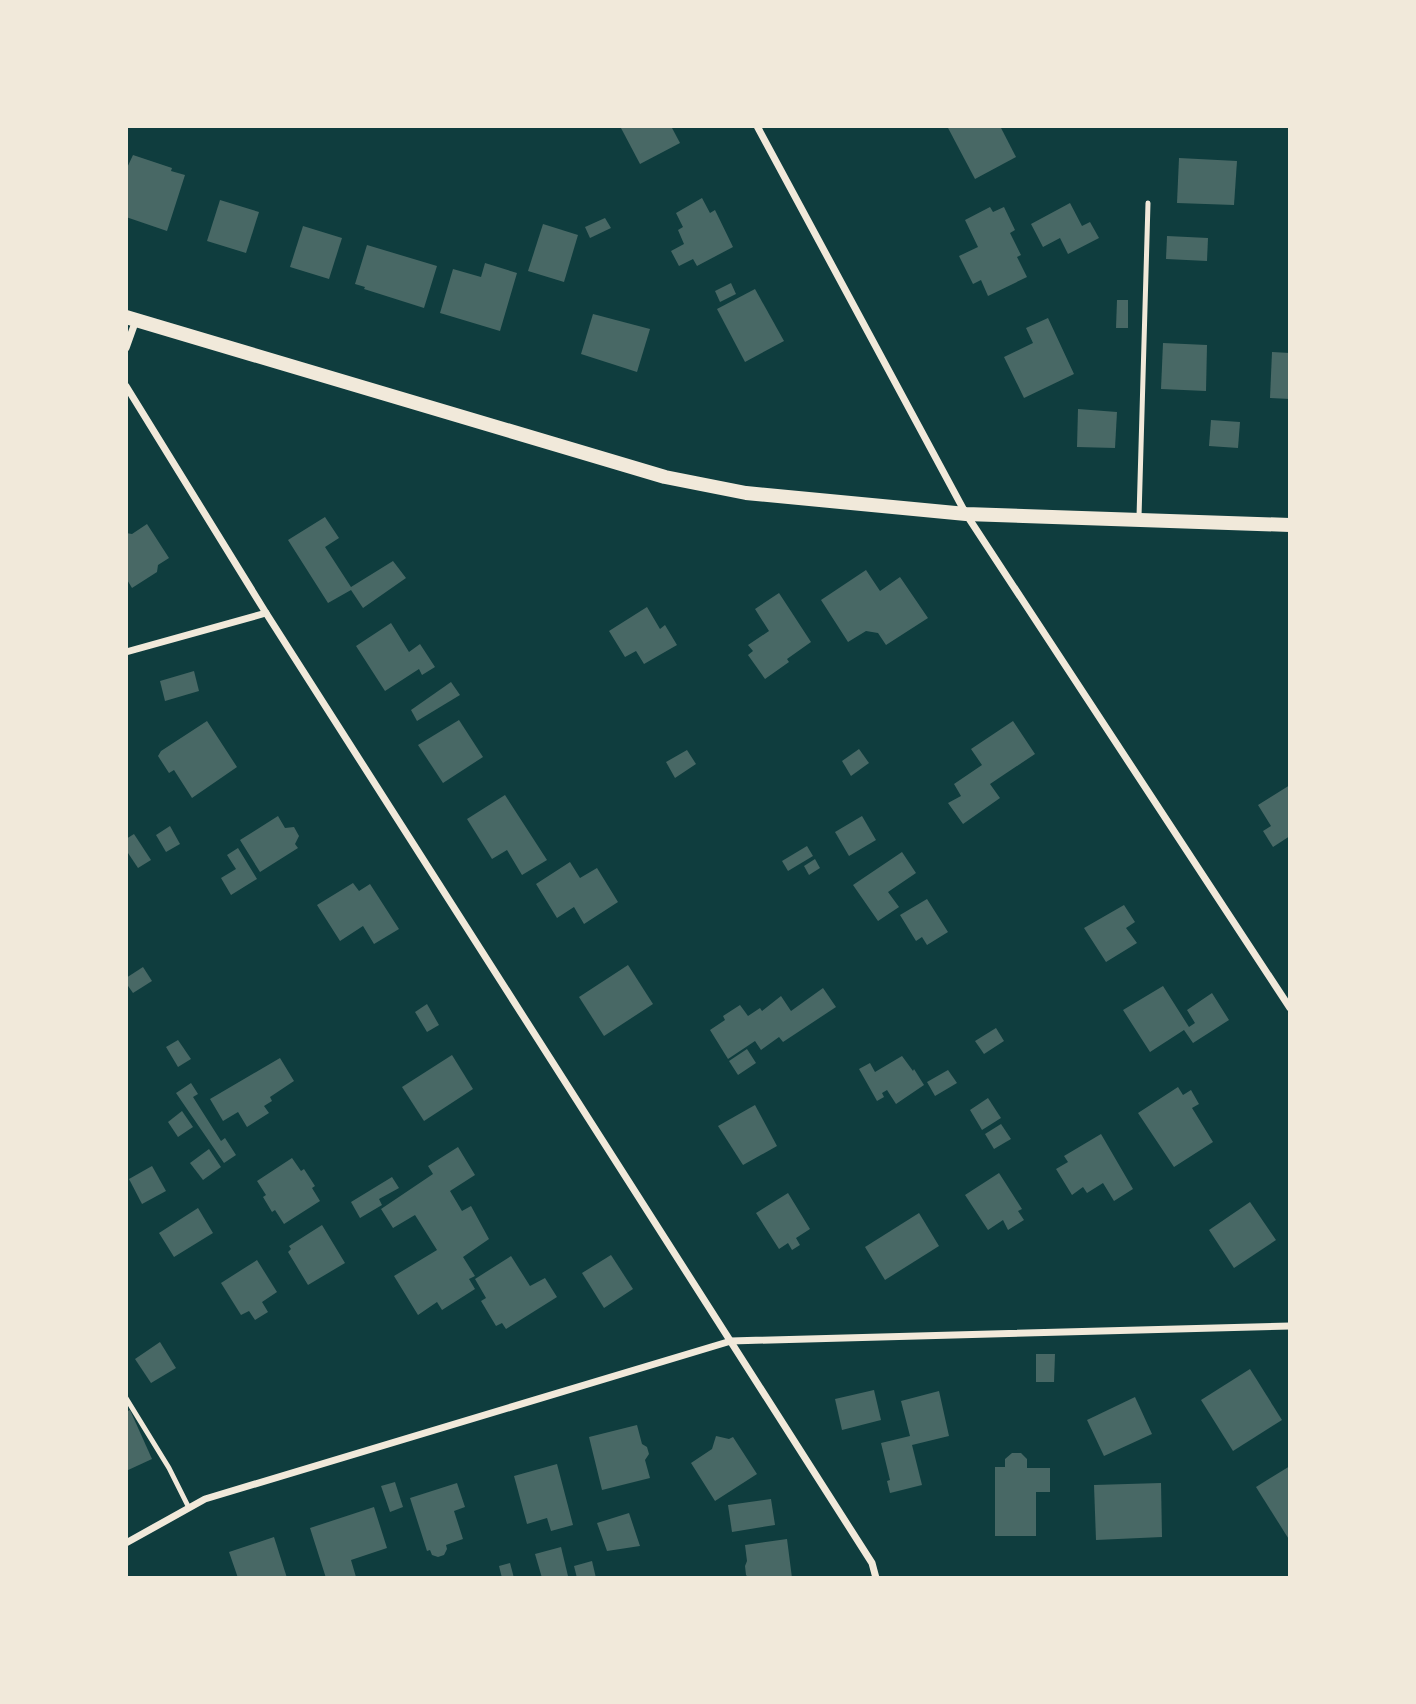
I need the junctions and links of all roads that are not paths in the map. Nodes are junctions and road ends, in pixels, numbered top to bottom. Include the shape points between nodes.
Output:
1 (757, 126) edge
2 (1148, 203) dead end
3 (131, 318) edge
4 (126, 348) edge
5 (126, 386) edge
6 (966, 514) junction
7 (1139, 520) junction
8 (1290, 525) edge
9 (266, 613) junction
10 (126, 652) edge
11 (1290, 1008) edge
12 (1290, 1326) edge
13 (731, 1341) junction
14 (126, 1398) edge
15 (189, 1508) junction
16 (126, 1543) edge
17 (876, 1578) edge

1 - 6 street
2 - 7 lane
3 - 4 street
3 - 6 main road via 665,477 746,493
5 - 9 street
6 - 7 main road
6 - 11 street
7 - 8 main road
9 - 10 street
9 - 13 street
12 - 13 street
13 - 15 street via 205,1499
13 - 17 street via 872,1563
14 - 15 lane
15 - 16 street

